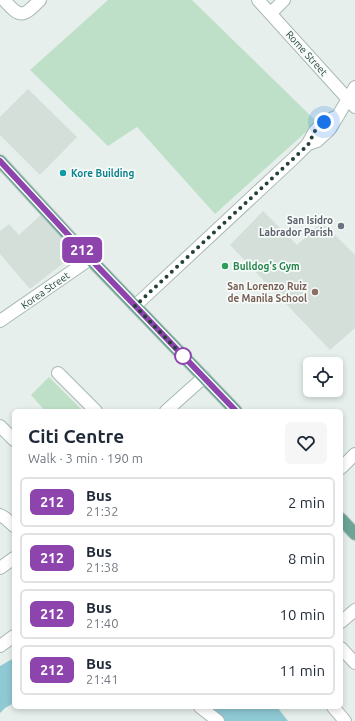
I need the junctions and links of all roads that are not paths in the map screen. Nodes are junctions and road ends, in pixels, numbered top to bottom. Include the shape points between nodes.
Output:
1 (4, 0) edge
2 (40, 0) edge
3 (258, 0) edge
4 (284, 0) edge
5 (271, 13) junction
6 (355, 87) edge
7 (351, 103) edge
8 (0, 162) edge
9 (90, 259) junction
10 (135, 306) junction
11 (0, 321) edge
12 (58, 373) dead end
13 (204, 377) junction
14 (94, 409) edge
15 (168, 409) edge
16 (234, 409) edge
17 (0, 426) edge
18 (12, 438) edge
19 (355, 454) edge
20 (343, 466) edge
21 (0, 515) edge
22 (343, 521) edge
23 (12, 524) edge
24 (355, 534) edge
25 (12, 559) edge
26 (0, 568) edge
27 (355, 610) edge
28 (343, 620) edge
29 (12, 637) edge
30 (0, 646) edge
31 (343, 650) edge
32 (355, 662) edge
33 (203, 709) edge
34 (336, 709) edge
35 (218, 721) edge
36 (345, 721) edge

1 - 2 street via 20,14 24,14
3 - 5 street, Rome Street
4 - 5 street
5 - 7 street, Rome Street
6 - 7 street
7 - 10 street via 330,129 317,141 308,145
8 - 9 main road
9 - 10 main road
9 - 11 street, Korea Street
10 - 13 main road
12 - 14 street
13 - 15 street
13 - 16 main road
17 - 18 street
19 - 20 street
21 - 23 street
22 - 24 main road
25 - 26 street
27 - 28 street
29 - 30 street
31 - 32 street
33 - 35 street
34 - 36 street

